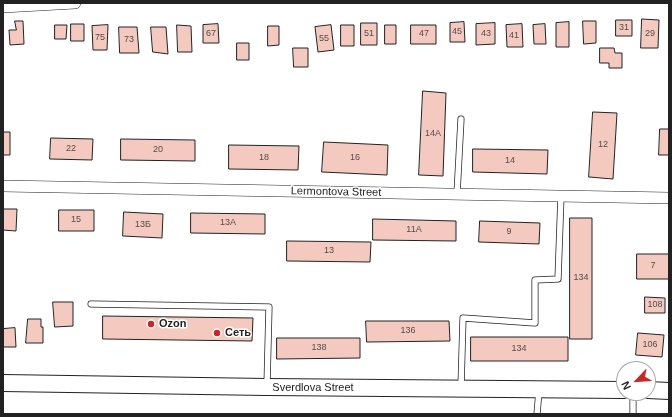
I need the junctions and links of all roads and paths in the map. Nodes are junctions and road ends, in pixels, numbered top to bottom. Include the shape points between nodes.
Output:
1 (75, 3) edge
2 (3, 7) edge
3 (461, 119) dead end
4 (3, 186) edge
5 (457, 194) junction
6 (561, 196) junction
7 (669, 198) edge
8 (90, 304) dead end
9 (3, 383) edge
10 (267, 387) junction
11 (461, 389) junction
12 (539, 389) junction
13 (616, 390) edge
14 (656, 390) edge
15 (669, 391) edge
16 (633, 401) edge
17 (536, 414) edge
18 (633, 414) edge

1 - 2 street
3 - 5 lane
4 - 5 street, Lermontova Street
5 - 6 street, Lermontova Street
6 - 7 street, Lermontova Street
6 - 11 lane via 558,279 535,280 535,323 463,318
8 - 10 lane via 269,307
9 - 10 main road, Sverdlova Street
10 - 11 main road, Sverdlova Street
11 - 12 main road, Sverdlova Street
12 - 13 main road, Sverdlova Street
12 - 17 lane
14 - 15 main road
16 - 18 lane

